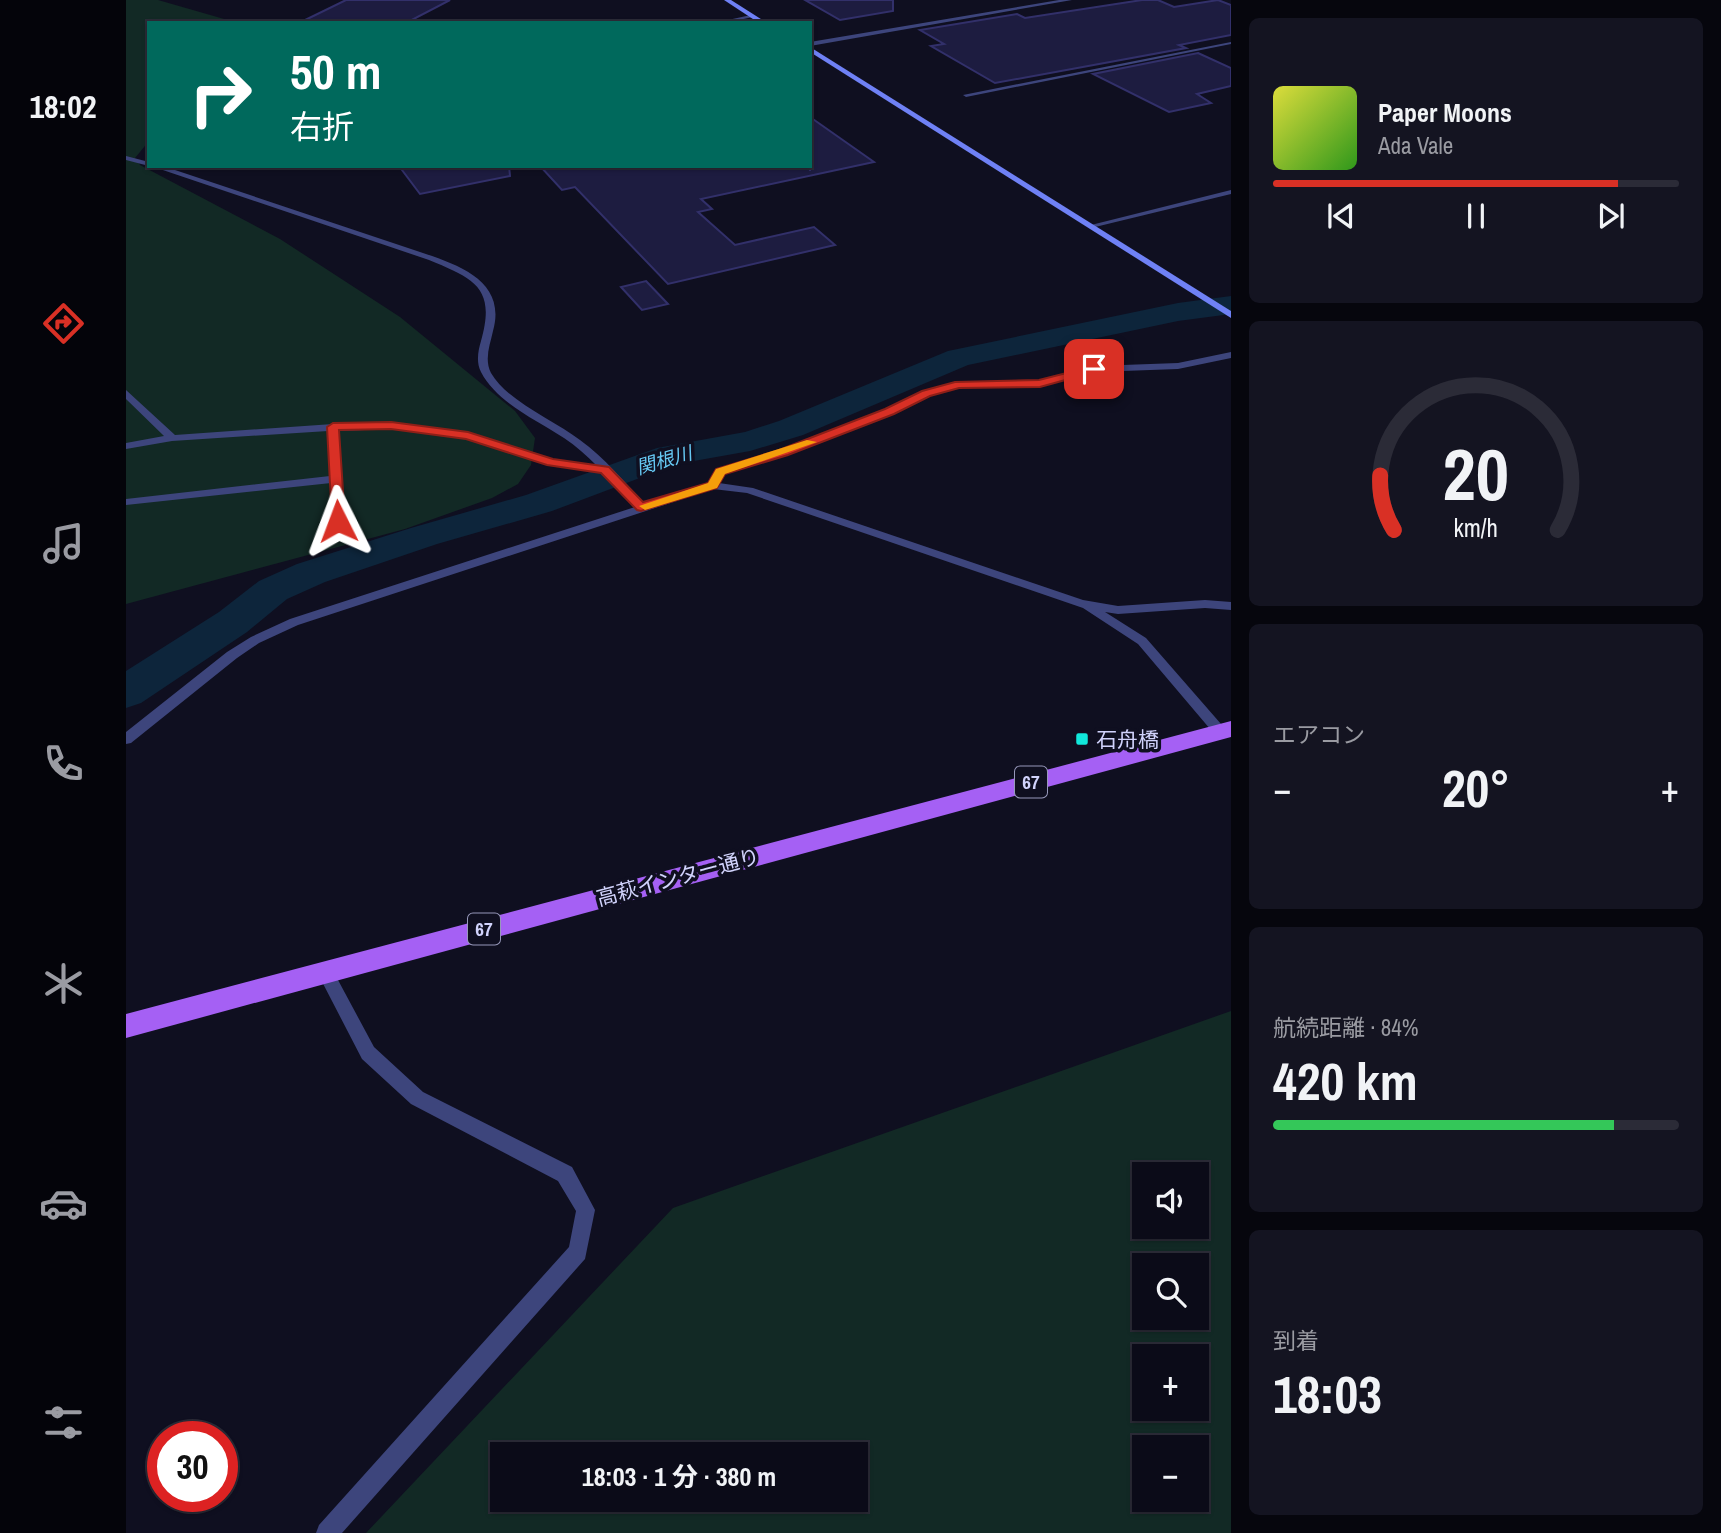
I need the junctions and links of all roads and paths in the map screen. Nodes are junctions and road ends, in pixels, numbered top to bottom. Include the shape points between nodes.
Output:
1 (727, 0) edge
2 (1069, 0) edge
3 (751, 16) junction
4 (726, 21) edge
5 (760, 21) edge
6 (1231, 43) edge
7 (812, 47) edge
8 (812, 48) edge
9 (966, 96) dead end
10 (126, 158) edge
11 (147, 163) edge
12 (161, 168) edge
13 (1231, 192) edge
14 (1091, 226) junction
15 (1231, 315) edge
16 (1231, 355) edge
17 (126, 393) edge
18 (333, 427) junction
19 (173, 438) junction
20 (126, 446) edge
21 (605, 470) junction
22 (336, 479) junction
23 (712, 486) junction
24 (126, 502) edge
25 (641, 507) junction
26 (338, 521) dead end
27 (1082, 604) junction
28 (1231, 606) edge
29 (1228, 735) edge
30 (126, 739) edge
31 (325, 972) junction
32 (126, 1026) edge
33 (327, 1533) edge

1 - 3 street
2 - 7 street
3 - 4 lane
3 - 5 street
6 - 9 lane
8 - 14 street
10 - 11 street
12 - 21 street via 419,255 471,277 483,288 492,308 482,356 485,372 535,415 580,444
13 - 14 street
14 - 15 street
16 - 23 street via 1178,366 1094,369 1040,384 959,384 784,453 720,472
17 - 19 street
18 - 19 street
18 - 21 street via 391,426 468,435 551,463
18 - 22 street
19 - 20 street
21 - 25 street
22 - 24 street
22 - 26 street
23 - 25 street
23 - 27 street via 749,489
25 - 30 street via 294,622 232,655
27 - 28 street via 1118,610
27 - 29 street via 1142,641
29 - 31 main road, 高萩インター通り / 67
31 - 32 main road, 高萩インター通り / 67
31 - 33 street via 368,1053 407,1089 565,1174 586,1210 578,1252

